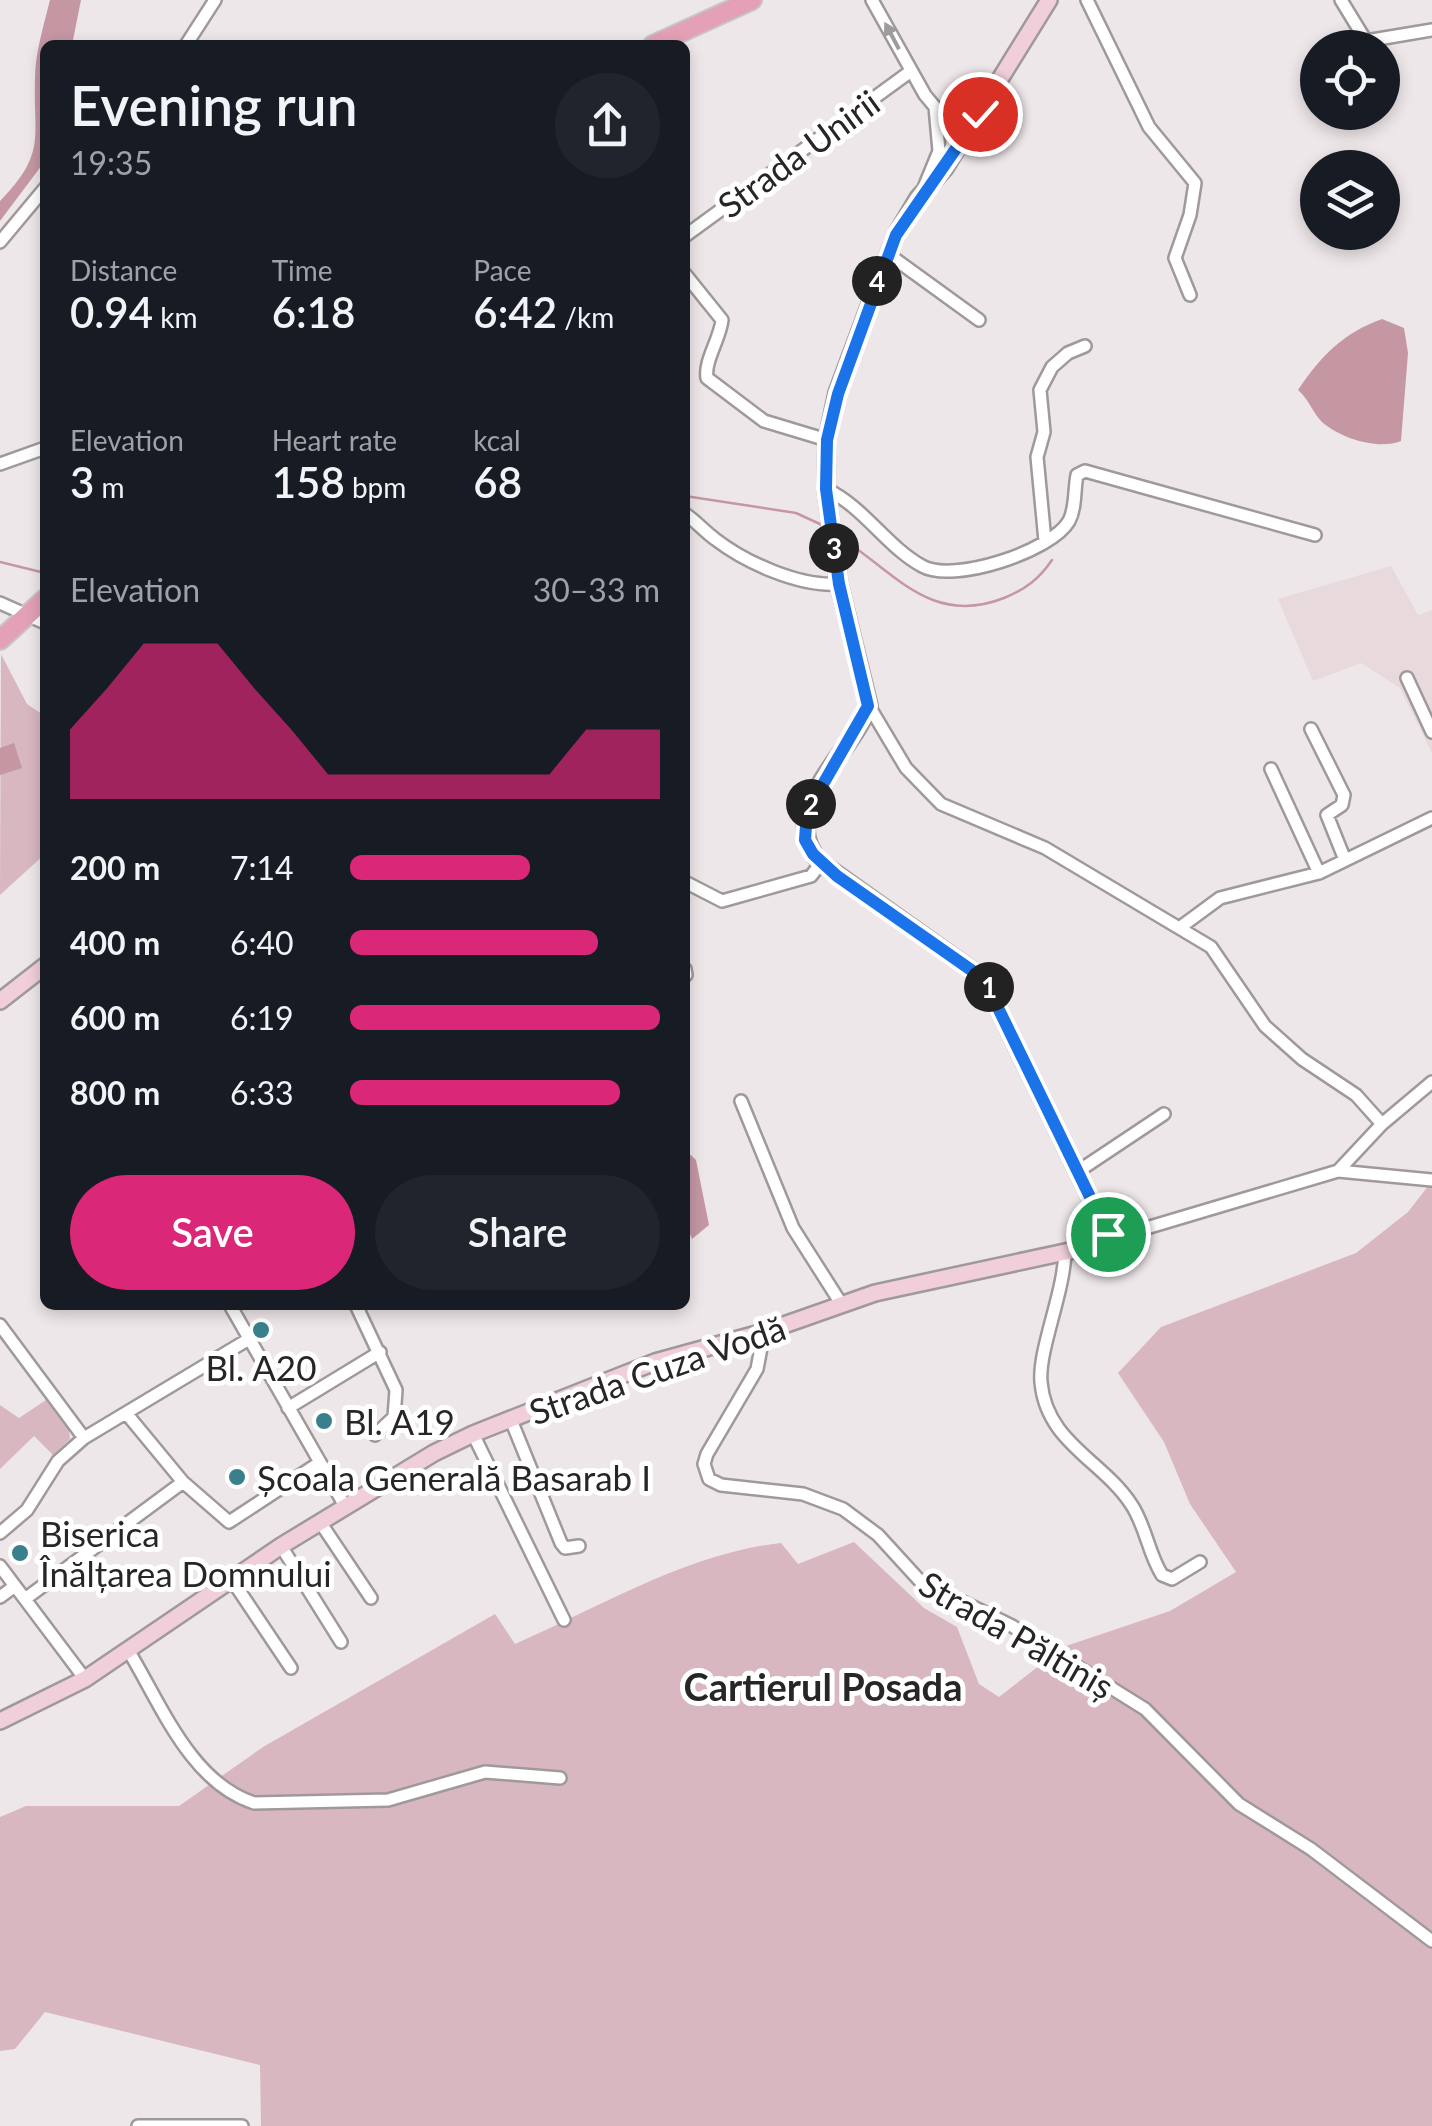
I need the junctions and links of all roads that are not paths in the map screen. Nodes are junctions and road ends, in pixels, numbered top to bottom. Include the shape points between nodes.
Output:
1 (214, 0) edge
2 (752, 0) edge
3 (872, 0) edge
4 (1049, 0) edge
5 (1088, 0) edge
6 (1341, 0) edge
7 (727, 4) edge
8 (1432, 30) edge
9 (189, 40) edge
10 (662, 40) edge
11 (911, 72) junction
12 (934, 107) junction
13 (970, 130) junction
14 (40, 194) edge
15 (918, 198) junction
16 (690, 232) edge
17 (0, 242) edge
18 (888, 254) junction
19 (690, 280) edge
20 (1190, 296) dead end
21 (980, 320) dead end
22 (1085, 346) dead end
23 (827, 440) junction
24 (40, 450) edge
25 (0, 464) edge
26 (827, 496) junction
27 (690, 518) edge
28 (1315, 535) dead end
29 (1044, 541) junction
30 (839, 584) junction
31 (40, 603) edge
32 (0, 604) edge
33 (25, 617) junction
34 (40, 622) edge
35 (0, 640) edge
36 (1407, 678) dead end
37 (868, 706) junction
38 (1311, 729) dead end
39 (1432, 732) edge
40 (1271, 769) dead end
41 (1432, 818) edge
42 (1346, 860) junction
43 (821, 863) junction
44 (1319, 873) junction
45 (690, 885) edge
46 (1182, 926) junction
47 (40, 974) edge
48 (0, 1001) edge
49 (1432, 1082) edge
50 (742, 1101) dead end
51 (1164, 1114) dead end
52 (1382, 1124) junction
53 (1338, 1171) junction
54 (1077, 1172) junction
55 (1432, 1180) edge
56 (1094, 1237) junction
57 (842, 1305) junction
58 (233, 1310) edge
59 (359, 1310) edge
60 (0, 1325) edge
61 (764, 1332) junction
62 (249, 1339) junction
63 (6, 1344) edge
64 (380, 1352) junction
65 (288, 1408) junction
66 (126, 1413) junction
67 (511, 1420) junction
68 (473, 1434) junction
69 (376, 1435) dead end
70 (84, 1438) junction
71 (320, 1462) junction
72 (183, 1482) junction
73 (345, 1506) junction
74 (320, 1522) junction
75 (0, 1533) edge
76 (281, 1546) junction
77 (579, 1546) dead end
78 (1200, 1562) dead end
79 (0, 1566) edge
80 (232, 1580) junction
81 (15, 1586) junction
82 (0, 1597) edge
83 (370, 1598) dead end
84 (24, 1599) junction
85 (564, 1620) dead end
86 (340, 1642) dead end
87 (128, 1650) junction
88 (291, 1668) dead end
89 (85, 1678) junction
90 (0, 1721) edge
91 (560, 1778) dead end
92 (1432, 1940) edge
93 (138, 2126) edge
94 (242, 2126) edge

1 - 9 street
2 - 7 main road
11 -> 3 street
4 - 13 street
5 - 20 street via 1148,128 1195,183 1174,258
6 - 8 street via 1366,41
7 - 10 main road
11 - 12 street
11 - 16 street, Strada Unirii
12 - 13 street
12 - 15 street via 939,151
13 - 15 street
14 - 17 street
15 - 18 street
18 - 21 street
18 - 23 street
19 - 23 street via 722,320 707,378 764,421
22 - 29 street via 1052,367 1040,390
23 - 26 street
24 - 25 street
26 - 29 street via 873,522 914,561 940,572 994,564
26 - 30 street
27 - 30 street via 718,542 791,577
28 - 29 street via 1085,471 1077,475 1068,524
30 - 37 street
31 - 33 main road
32 - 33 street
33 - 34 street
33 - 35 main road
36 - 39 street
37 - 43 street via 807,812 805,840
37 - 46 street via 906,768 941,804 1045,848
38 - 42 street via 1344,795 1327,815
40 - 44 street
41 - 42 street
42 - 44 street
43 - 45 street via 811,876 722,901
43 - 54 street via 984,979
44 - 46 street via 1220,898
46 - 52 street via 1219,956 1265,1026
47 - 48 street
49 - 52 street
50 - 57 street, Strada Cuza Vodă via 793,1228
51 - 54 street
52 - 53 street
53 - 55 street
53 - 56 street, Strada Cuza Vodă
54 - 56 street
56 - 57 street, Strada Cuza Vodă
56 - 78 street via 1063,1286 1040,1377 1054,1423 1132,1505 1162,1575 1172,1579
57 - 61 street, Strada Cuza Vodă
58 - 62 street
59 - 64 street
60 - 63 street
61 - 67 street, Strada Cuza Vodă via 654,1362
61 - 92 street, Strada Păltiniș via 756,1369 707,1454 709,1479 804,1494 843,1509 920,1581 1003,1621 1145,1710 1240,1804
62 - 65 street
62 - 66 street
63 - 70 street
64 - 65 street
64 - 69 street via 397,1402 390,1424
65 - 71 street
66 - 70 street
66 - 72 street
67 - 68 street, Strada Cuza Vodă
67 - 77 street via 561,1543
68 - 73 street, Strada Cuza Vodă
68 - 85 street
70 - 75 street
71 - 72 street via 232,1522
71 - 73 street
72 - 84 street
73 - 74 street, Strada Cuza Vodă
74 - 76 street, Strada Cuza Vodă
74 - 83 street
76 - 80 street, Strada Cuza Vodă
76 - 86 street
79 - 81 street
80 - 87 street, Strada Cuza Vodă
80 - 88 street
81 - 82 street
81 - 84 street
84 - 89 street
87 - 89 street, Strada Cuza Vodă
87 - 91 street via 212,1780 254,1802 401,1798 485,1772
89 - 90 street, Strada Cuza Vodă
93 - 94 street

